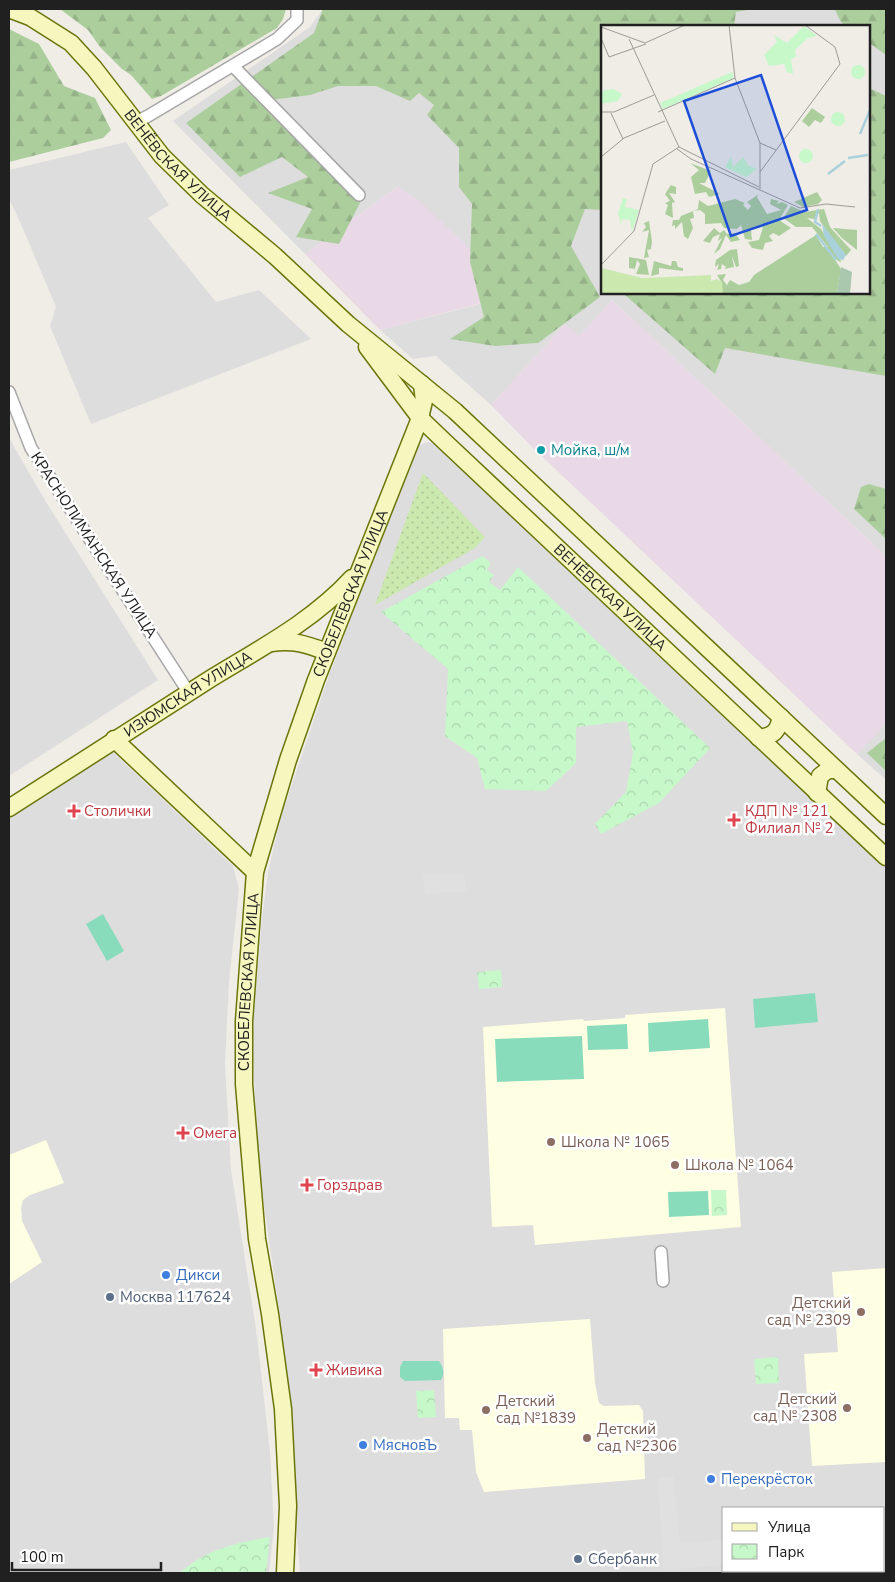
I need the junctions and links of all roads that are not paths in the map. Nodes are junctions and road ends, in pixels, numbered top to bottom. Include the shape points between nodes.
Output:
1 (9, 9) edge
2 (297, 9) edge
3 (233, 66) junction
4 (136, 122) junction
5 (359, 195) dead end
6 (348, 324) junction
7 (422, 384) junction
8 (9, 392) edge
9 (455, 411) junction
10 (420, 418) junction
11 (444, 441) junction
12 (406, 451) junction
13 (360, 569) junction
14 (267, 644) junction
15 (327, 652) junction
16 (189, 693) junction
17 (781, 717) junction
18 (759, 738) junction
19 (114, 739) junction
20 (836, 770) junction
21 (818, 793) junction
22 (9, 808) edge
23 (886, 816) edge
24 (886, 857) edge
25 (255, 872) junction
26 (660, 1252) dead end
27 (663, 1281) dead end
28 (285, 1573) edge

1 - 4 street, ВЕНЁВСКАЯ УЛИЦА via 30,17 71,43
2 - 3 street via 297,20 277,39
3 - 4 street
3 - 5 street
4 - 6 street, ВЕНЁВСКАЯ УЛИЦА via 162,156 202,195 275,256
6 - 7 street, ВЕНЁВСКАЯ УЛИЦА
6 - 10 street, ВЕНЁВСКАЯ УЛИЦА
7 - 9 street, ВЕНЁВСКАЯ УЛИЦА
7 - 10 street, СКОБЕЛЕВСКАЯ УЛИЦА via 424,402
8 - 16 street, КРАСНОЛИМАНСКАЯ УЛИЦА via 31,448
9 - 10 street via 440,405 433,406
9 - 17 street, ВЕНЁВСКАЯ УЛИЦА
10 - 11 street, ВЕНЁВСКАЯ УЛИЦА
10 - 12 street, СКОБЕЛЕВСКАЯ УЛИЦА
11 - 12 street via 436,437 422,438
11 - 18 street, ВЕНЁВСКАЯ УЛИЦА
12 - 13 street, СКОБЕЛЕВСКАЯ УЛИЦА
13 - 14 street, ИЗЮМСКАЯ УЛИЦА via 336,596
13 - 15 street, СКОБЕЛЕВСКАЯ УЛИЦА
14 - 15 street via 289,641
14 - 16 street, ИЗЮМСКАЯ УЛИЦА
15 - 25 street, СКОБЕЛЕВСКАЯ УЛИЦА via 288,760
16 - 19 street, ИЗЮМСКАЯ УЛИЦА
17 - 18 street via 774,734
17 - 20 street, ВЕНЁВСКАЯ УЛИЦА
18 - 21 street, ВЕНЁВСКАЯ УЛИЦА
19 - 22 street, ИЗЮМСКАЯ УЛИЦА
19 - 25 street
20 - 21 street via 828,770 820,776
20 - 23 street, ВЕНЁВСКАЯ УЛИЦА
21 - 24 street, ВЕНЁВСКАЯ УЛИЦА
25 - 28 street, СКОБЕЛЕВСКАЯ УЛИЦА via 244,1021 244,1084 257,1239 282,1409 288,1506
26 - 27 street

